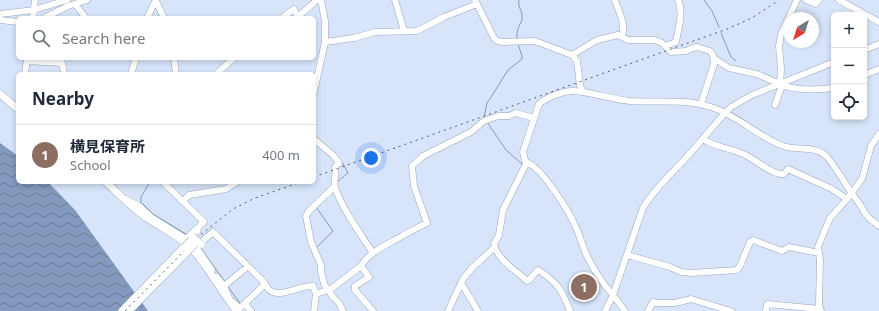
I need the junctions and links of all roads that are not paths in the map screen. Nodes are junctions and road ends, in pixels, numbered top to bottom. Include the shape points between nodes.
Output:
1 (67, 0) edge
2 (87, 0) edge
3 (317, 0) edge
4 (321, 0) edge
5 (395, 0) edge
6 (615, 0) edge
7 (678, 0) edge
8 (797, 0) edge
9 (806, 0) edge
10 (819, 0) edge
11 (839, 0) edge
12 (155, 2) edge
13 (476, 2) edge
14 (75, 4) junction
15 (34, 10) edge
16 (56, 12) junction
17 (0, 14) edge
18 (49, 16) edge
19 (59, 16) edge
20 (84, 16) edge
21 (148, 16) edge
22 (163, 16) edge
23 (285, 16) edge
24 (0, 20) edge
25 (16, 22) edge
26 (879, 22) edge
27 (404, 31) junction
28 (622, 36) junction
29 (325, 42) junction
30 (879, 44) edge
31 (665, 46) junction
32 (867, 49) edge
33 (572, 55) junction
34 (715, 59) junction
35 (27, 60) edge
36 (41, 60) edge
37 (61, 60) edge
38 (135, 60) edge
39 (174, 60) edge
40 (232, 60) edge
41 (831, 63) edge
42 (879, 69) edge
43 (25, 72) edge
44 (64, 72) edge
45 (132, 72) edge
46 (176, 72) edge
47 (218, 72) edge
48 (867, 74) edge
49 (316, 83) edge
50 (781, 85) junction
51 (831, 88) edge
52 (583, 92) junction
53 (0, 94) edge
54 (14, 103) edge
55 (701, 104) junction
56 (775, 105) dead end
57 (725, 112) junction
58 (534, 118) junction
59 (879, 134) edge
60 (703, 139) junction
61 (316, 141) edge
62 (526, 162) junction
63 (108, 184) edge
64 (111, 184) edge
65 (165, 184) edge
66 (234, 184) edge
67 (334, 187) junction
68 (115, 190) junction
69 (852, 193) junction
70 (847, 199) junction
71 (183, 201) junction
72 (879, 226) edge
73 (190, 245) junction
74 (495, 247) junction
75 (373, 253) junction
76 (819, 253) junction
77 (627, 255) junction
78 (361, 266) junction
79 (247, 267) junction
80 (461, 283) junction
81 (226, 285) junction
82 (265, 286) junction
83 (328, 290) junction
84 (316, 294) junction
85 (614, 294) junction
86 (229, 300) junction
87 (242, 307) edge
88 (821, 310) edge
89 (122, 311) edge
90 (129, 311) edge
91 (251, 311) edge
92 (314, 311) edge
93 (343, 311) edge
94 (373, 311) edge
95 (448, 311) edge
96 (478, 311) edge
97 (570, 311) edge
98 (605, 311) edge
99 (625, 311) edge
100 (648, 311) edge
101 (731, 311) edge
102 (766, 311) edge

1 - 15 street
2 - 14 street
3 - 23 street via 300,15 294,9
4 - 29 street
5 - 27 street
6 - 28 street via 624,25
7 - 31 street via 681,6 676,42
8 - 50 street via 781,34
9 - 10 street via 816,4
11 - 26 street
12 - 21 street
12 - 22 street
13 - 27 street via 417,31
13 - 33 street via 494,38 498,41 535,41
14 - 16 street
14 - 20 street
15 - 17 street
16 - 18 street
16 - 19 street
24 - 25 street
27 - 29 street via 375,32
28 - 31 street via 628,40 655,40
28 - 33 street via 597,40
29 - 49 street
30 - 32 street
31 - 34 street via 671,52 697,47 710,51
33 - 52 street via 577,61
34 - 50 street via 729,68 757,74
34 - 55 street
35 - 36 street
35 - 43 street
36 - 37 street
37 - 44 street
38 - 45 street
39 - 46 street
40 - 47 street
41 - 50 street
42 - 48 street
50 - 51 street via 789,88
50 - 56 street
50 - 57 street via 752,95
52 - 55 street via 629,101 679,101
52 - 58 street via 564,93 544,100 539,104
53 - 54 main road
55 - 57 street
57 - 60 street
57 - 69 street via 781,145 819,151 826,156
58 - 62 street via 523,152
58 - 75 street via 516,113 498,116 415,162 412,166 414,186 427,223
59 - 69 street via 871,146 862,179
60 - 70 street via 747,156 780,175 788,169 801,174
60 - 77 street via 650,197 643,208
61 - 67 street via 339,163 335,167
62 - 74 street via 504,210
62 - 85 street via 531,163 548,182 577,229 592,266 602,282
63 - 68 main road
64 - 68 street
65 - 71 street
66 - 71 street via 226,189 190,195
67 - 75 street
67 - 83 street via 306,216 311,242
68 - 73 main road via 146,218
69 - 70 street
69 - 72 street via 869,218
70 - 76 street via 830,218 818,247
71 - 73 street via 204,222
73 - 79 street via 213,232
73 - 81 street
73 - 86 main road
73 - 89 main road
73 - 90 main road
74 - 80 street via 472,267
74 - 97 street via 507,264 527,281 538,270 547,276 560,289
75 - 78 street
76 - 77 street via 789,247 782,251 753,240 737,270 692,273
76 - 88 street
77 - 85 street
78 - 83 street
78 - 94 street via 369,277 355,286 355,290
79 - 81 street
79 - 82 street via 264,282
80 - 95 street
80 - 96 street
81 - 86 street
82 - 84 street via 276,294 313,286
82 - 87 street
83 - 84 street
83 - 93 street
84 - 92 street
85 - 98 street
85 - 99 street
86 - 87 main road
87 - 91 street
88 - 102 street via 767,304
100 - 101 street via 653,302 675,303 691,299

